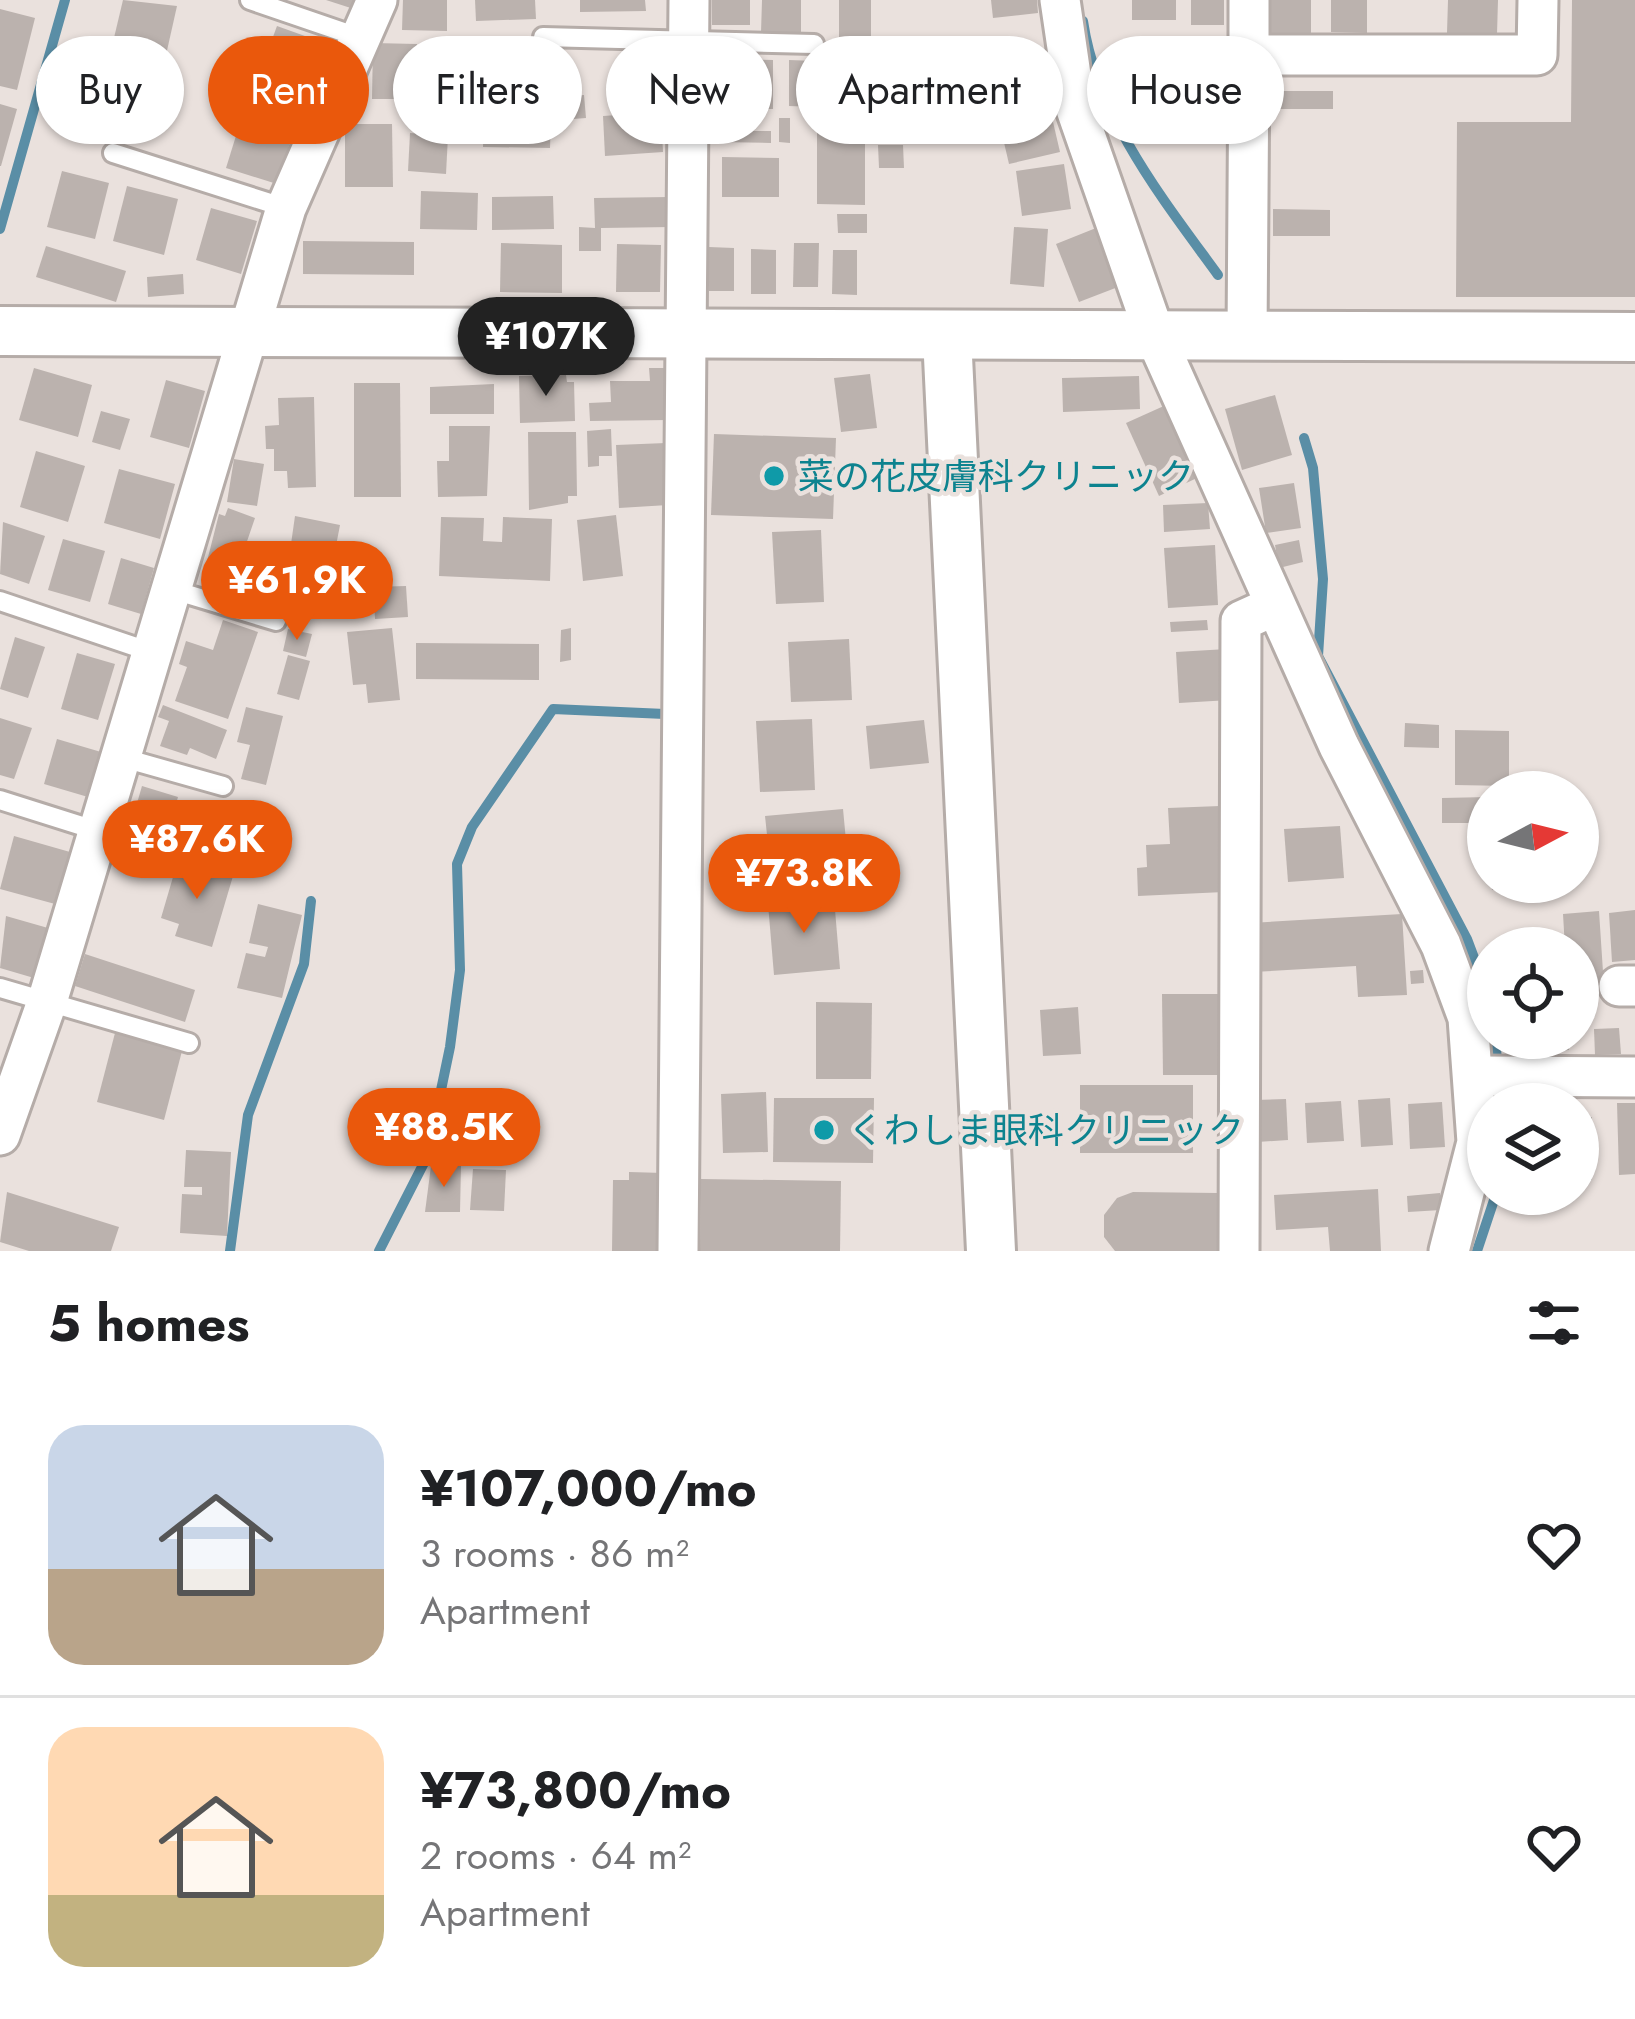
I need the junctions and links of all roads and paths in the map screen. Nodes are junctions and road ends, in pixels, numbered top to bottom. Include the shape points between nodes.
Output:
1 (250, 0) edge
2 (377, 0) edge
3 (689, 0) edge
4 (1060, 0) edge
5 (1249, 0) edge
6 (1538, 0) edge
7 (355, 36) edge
8 (359, 36) edge
9 (688, 36) edge
10 (1249, 36) edge
11 (1284, 55) edge
12 (313, 144) edge
13 (687, 144) edge
14 (1248, 144) edge
15 (113, 153) dead end
16 (286, 208) junction
17 (0, 331) edge
18 (247, 331) junction
19 (686, 331) junction
20 (947, 336) junction
21 (1247, 337) junction
22 (1156, 338) junction
23 (1635, 338) edge
24 (170, 589) junction
25 (0, 601) edge
26 (1274, 606) junction
27 (276, 621) dead end
28 (152, 652) junction
29 (120, 757) junction
30 (224, 785) dead end
31 (0, 800) edge
32 (98, 831) junction
33 (0, 988) edge
34 (47, 1001) junction
35 (189, 1043) dead end
36 (1475, 1076) junction
37 (1635, 1077) edge
38 (0, 1136) edge
39 (678, 1251) edge
40 (991, 1251) edge
41 (1239, 1251) edge
42 (1449, 1251) edge

1 - 7 lane
2 - 8 street
3 - 9 street
4 - 22 street via 1076,109
5 - 10 street
6 - 11 street via 1538,55
12 - 16 street
13 - 19 street
14 - 21 street
15 - 16 lane
16 - 18 street
17 - 18 street
18 - 19 street
18 - 24 street
19 - 20 street
19 - 39 street
20 - 22 street
20 - 40 street
21 - 22 street
21 - 23 street
22 - 26 street
24 - 27 lane
24 - 28 street
25 - 28 lane
26 - 36 street via 1441,945 1468,1018
26 - 41 street via 1240,621
28 - 29 street
29 - 30 lane
29 - 32 street
31 - 32 lane
32 - 34 street
33 - 34 lane
34 - 35 lane
34 - 38 street
36 - 37 street
36 - 42 street via 1478,1142

